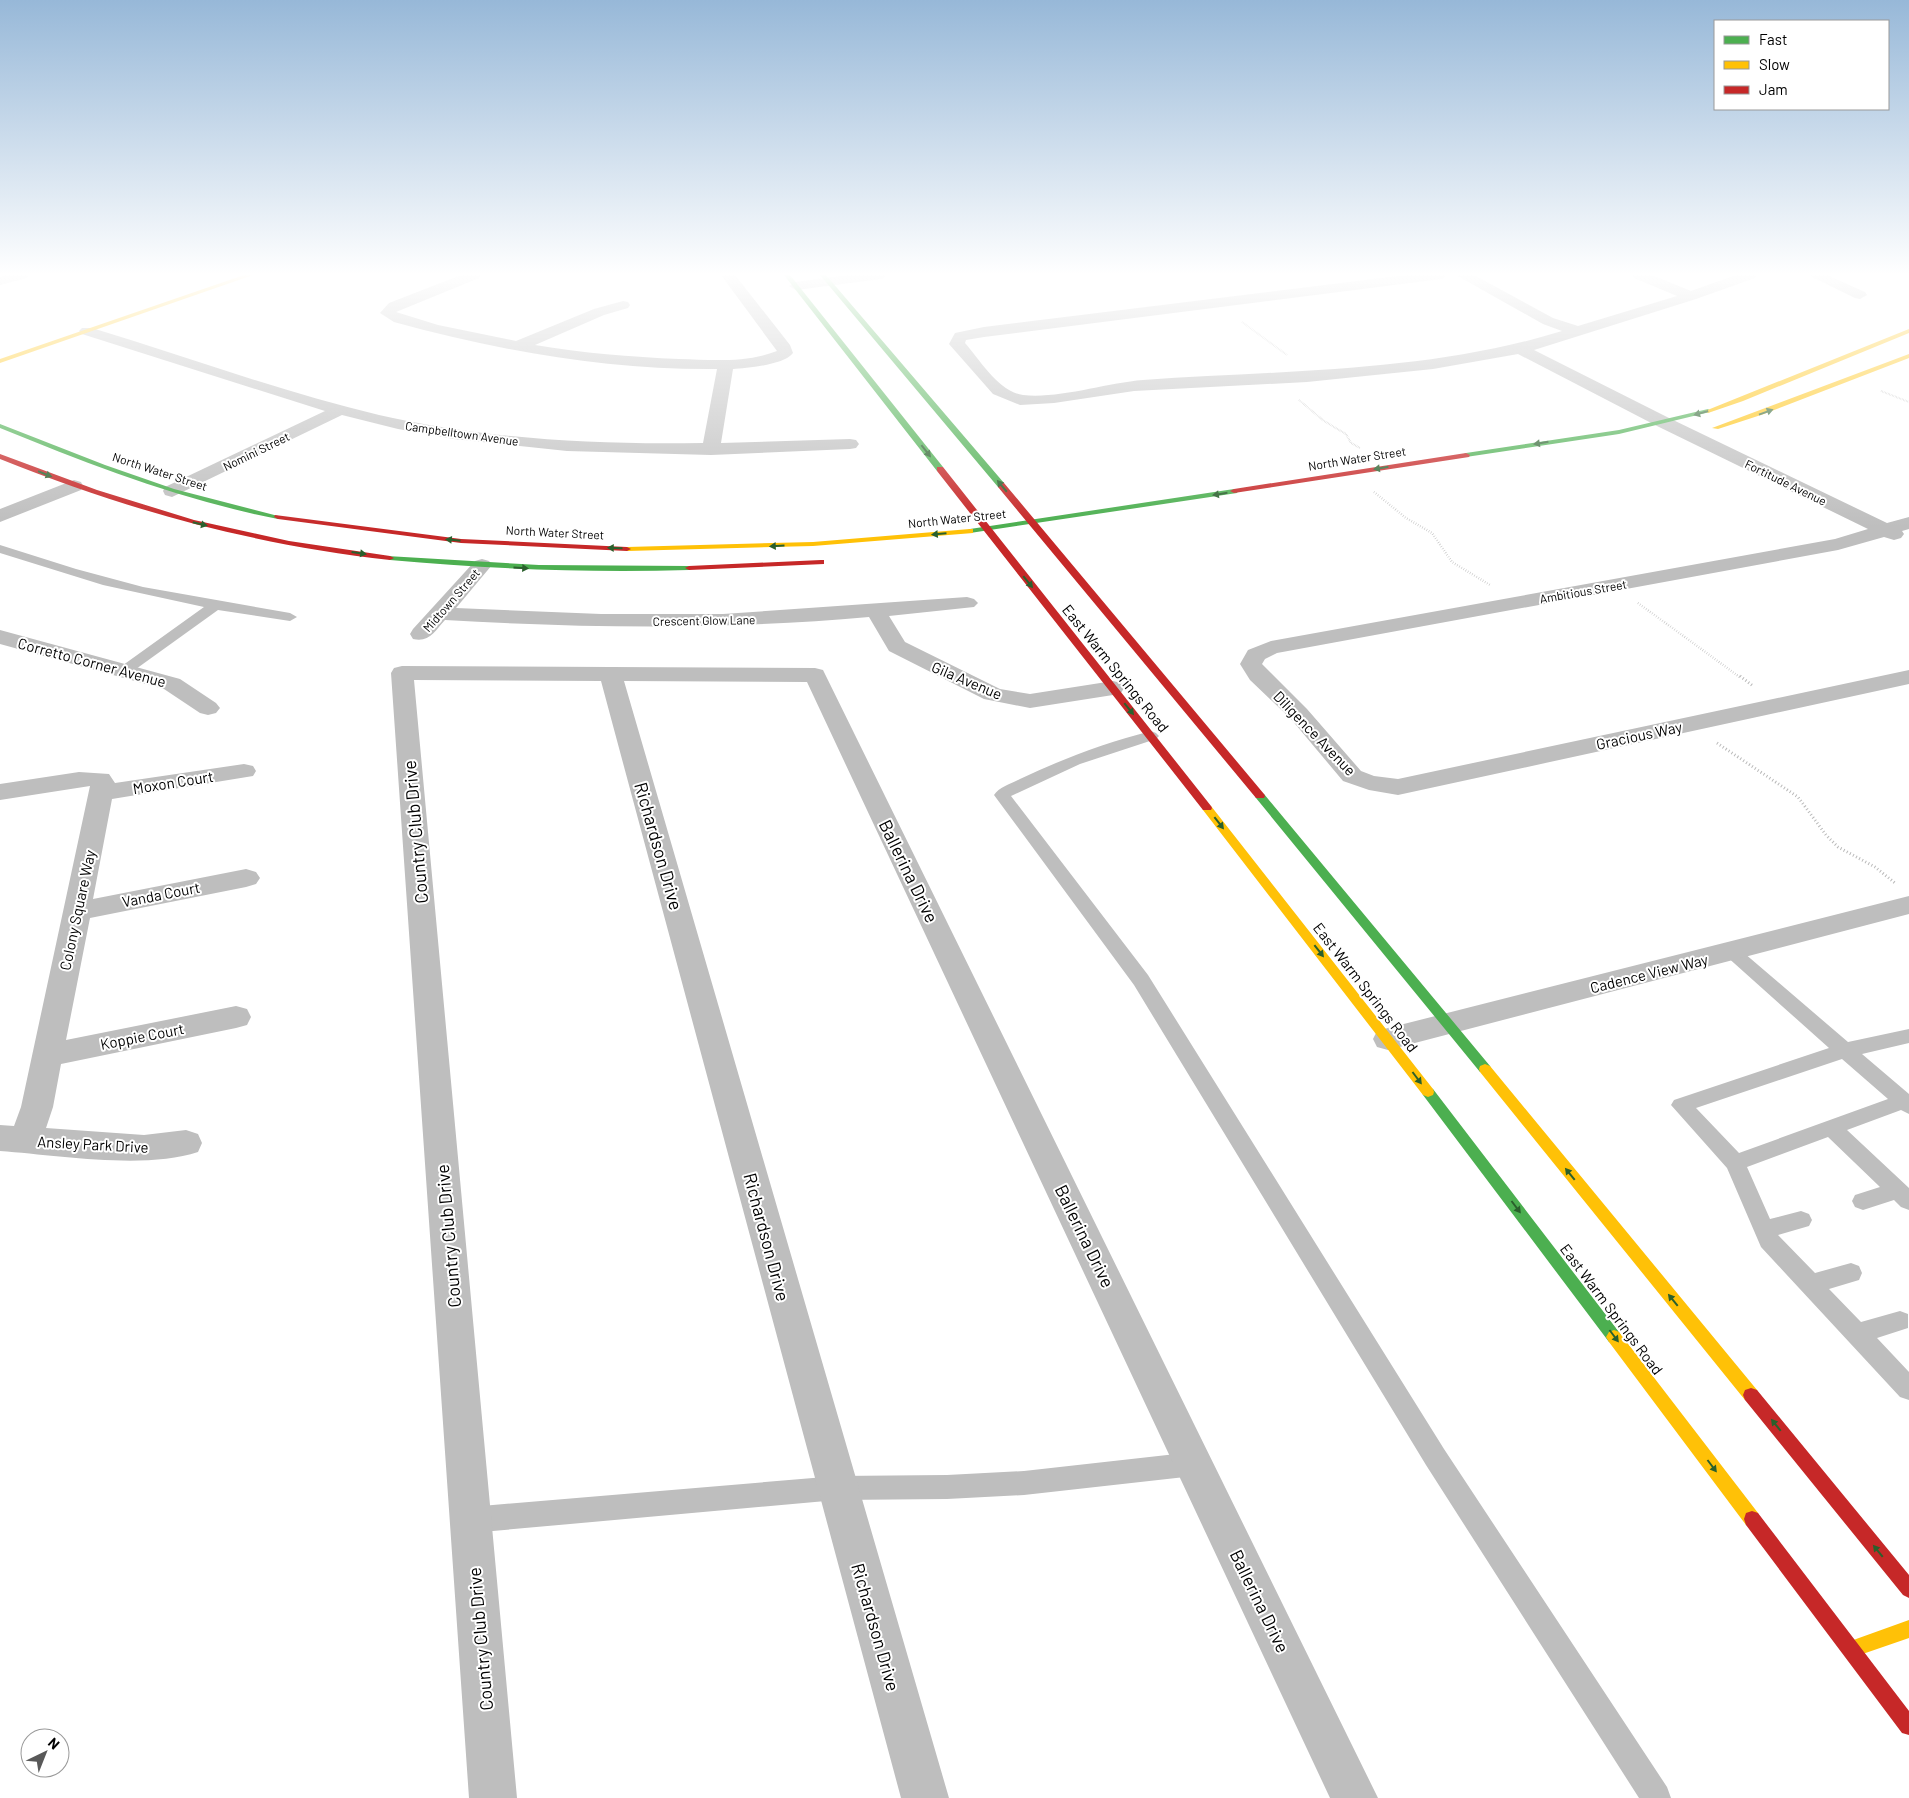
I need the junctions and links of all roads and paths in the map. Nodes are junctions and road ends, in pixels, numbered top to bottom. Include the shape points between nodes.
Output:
1 (176, 359) edge
2 (605, 359) edge
3 (767, 359) edge
4 (854, 359) edge
5 (895, 359) edge
6 (970, 359) edge
7 (1291, 359) edge
8 (1462, 359) edge
9 (1539, 359) edge
10 (1841, 359) edge
11 (1902, 359) edge
12 (726, 364) junction
13 (1314, 376) junction
14 (1270, 378) junction
15 (1878, 390) dead end
16 (1909, 402) edge
17 (340, 410) junction
18 (1663, 422) junction
19 (0, 426) edge
20 (1681, 436) junction
21 (850, 444) dead end
22 (712, 450) junction
23 (0, 456) edge
24 (1387, 467) junction
25 (74, 486) junction
26 (1370, 488) dead end
27 (172, 491) junction
28 (0, 516) edge
29 (1034, 523) junction
30 (1909, 523) edge
31 (988, 530) junction
32 (1887, 530) junction
33 (1051, 537) junction
34 (1909, 542) edge
35 (993, 544) junction
36 (0, 549) edge
37 (831, 561) dead end
38 (482, 565) junction
39 (1613, 586) junction
40 (967, 603) dead end
41 (1512, 604) junction
42 (214, 606) junction
43 (875, 610) junction
44 (440, 613) junction
45 (290, 617) dead end
46 (421, 634) dead end
47 (0, 637) edge
48 (1256, 655) joint
49 (124, 671) junction
50 (611, 674) junction
51 (1909, 677) edge
52 (1113, 688) junction
53 (1778, 705) junction
54 (208, 708) dead end
55 (1694, 723) junction
56 (1151, 736) junction
57 (244, 770) dead end
58 (1369, 783) joint
59 (0, 792) edge
60 (101, 793) junction
61 (246, 878) dead end
62 (1903, 895) edge
63 (77, 911) junction
64 (1731, 951) junction
65 (236, 1017) dead end
66 (1449, 1024) junction
67 (1909, 1036) edge
68 (1388, 1039) junction
69 (1845, 1050) junction
70 (48, 1055) junction
71 (1906, 1104) edge
72 (1831, 1128) junction
73 (13, 1139) edge
74 (186, 1143) dead end
75 (1735, 1163) junction
76 (1903, 1196) edge
77 (1863, 1201) dead end
78 (1801, 1220) dead end
79 (1764, 1229) junction
80 (1851, 1273) dead end
81 (1811, 1284) junction
82 (1900, 1321) dead end
83 (1857, 1334) junction
84 (1909, 1389) edge
85 (1194, 1464) junction
86 (837, 1488) junction
87 (470, 1520) junction
88 (1909, 1589) edge
89 (1909, 1629) edge
90 (1851, 1648) junction
91 (1909, 1726) edge
92 (493, 1798) edge
93 (925, 1798) edge
94 (1354, 1798) edge
95 (1656, 1798) edge

1 - 17 street, Campbelltown Avenue
2 - 12 street
3 - 12 street
4 -> 31 main road, East Warm Springs Road
29 -> 5 main road, East Warm Springs Road
6 - 14 street via 999,391 1020,400 1134,386
7 - 13 path
8 - 13 street
9 - 18 street, Fortitude Avenue
10 -> 18 main road, North Water Street via 1740,400
20 -> 11 main road via 1762,413
12 - 22 street
13 - 14 street
14 - 24 path
15 - 16 path
17 - 22 street, Campbelltown Avenue via 429,430 534,443
17 - 27 street, Nomini Street
18 - 20 street, Fortitude Avenue
18 -> 24 main road, North Water Street
19 - 27 main road, North Water Street
20 - 32 street, Fortitude Avenue
21 - 22 street, Campbelltown Avenue
23 -> 25 main road
24 -> 29 main road, North Water Street
25 - 28 street
25 -> 38 main road via 124,504 247,534 378,555
26 - 41 path via 1406,518 1432,532 1452,562 1494,588
31 -> 27 main road, North Water Street via 813,544 696,549 532,546 336,526 267,515
29 - 31 main road, North Water Street
29 - 33 main road, East Warm Springs Road
30 - 32 street, Ambitious Street
31 - 35 main road, East Warm Springs Road
32 - 34 street, Fortitude Avenue
32 - 39 street, Ambitious Street via 1838,544
33 - 35 main road, North Water Street
33 - 66 main road, East Warm Springs Road
35 -> 52 main road, East Warm Springs Road
36 - 42 lane via 61,571
38 -> 37 main road via 589,571 752,567
38 - 44 street, Midtown Street
39 - 41 street, Ambitious Street
39 - 53 path
40 - 43 street, Crescent Glow Lane
41 - 48 street, Ambitious Street via 1293,643
42 - 45 lane
42 - 49 lane
43 - 44 street, Crescent Glow Lane via 762,619 661,621
43 - 52 street, Gila Avenue via 897,646 992,694 1030,701
44 - 46 street, Midtown Street
47 - 49 street, Corretto Corner Avenue
48 - 58 street, Diligence Avenue via 1251,664 1258,675 1299,714 1352,776
49 - 54 street, Corretto Corner Avenue via 172,684
50 - 85 street, Ballerina Drive via 815,675
50 - 86 street, Richardson Drive
50 - 87 street, Country Club Drive via 402,673
51 - 53 street, Gracious Way
52 -> 56 main road, East Warm Springs Road
53 - 55 street, Gracious Way
55 - 58 street, Gracious Way via 1398,787
55 - 62 path via 1724,748 1798,797 1838,847 1875,867
56 -> 68 main road, East Warm Springs Road
56 - 95 lane via 1077,759 1002,795 1141,980 1435,1456
57 - 60 street, Moxon Court
59 - 60 street via 90,778 100,779 103,783
60 - 63 street, Colony Square Way
61 - 63 street, Vanda Court
62 - 64 street, Cadence View Way
63 - 70 street, Colony Square Way
64 - 66 street, Cadence View Way
64 - 69 lane
65 - 70 street, Koppie Court
66 - 68 street, Cadence View Way
88 -> 66 main road, East Warm Springs Road
67 - 69 lane
68 -> 90 main road, East Warm Springs Road
69 - 71 lane
69 - 75 lane via 1681,1104
70 - 73 street, Colony Square Way via 37,1107
71 - 72 lane
72 - 75 lane
72 - 76 lane
73 - 74 street, Ansley Park Drive via 144,1148
75 - 79 lane
76 - 77 lane
78 - 79 lane
79 - 81 lane via 1769,1240
80 - 81 lane
81 - 83 lane
82 - 83 lane
83 - 84 lane
85 - 86 lane via 1024,1483 946,1488
85 - 94 street, Ballerina Drive
86 - 87 lane
86 - 93 street, Richardson Drive
87 - 92 street, Country Club Drive
89 - 90 main road
90 - 91 main road, East Warm Springs Road

